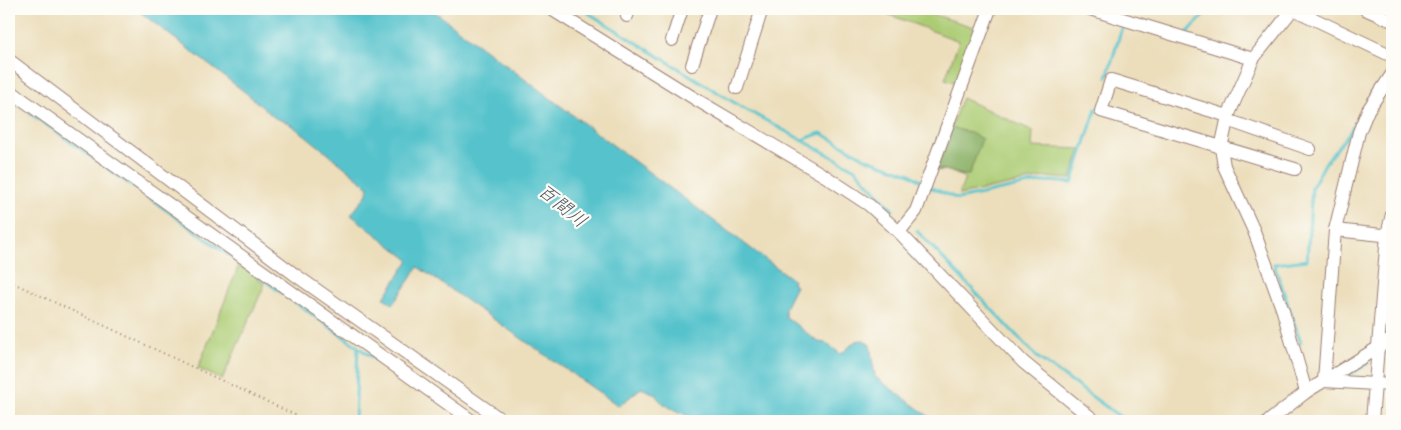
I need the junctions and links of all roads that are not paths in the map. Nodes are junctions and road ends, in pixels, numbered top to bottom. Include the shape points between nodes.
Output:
1 (551, 9) edge
2 (682, 9) edge
3 (710, 9) edge
4 (762, 9) edge
5 (990, 9) edge
6 (1090, 9) edge
7 (1293, 9) edge
8 (1365, 9) edge
9 (1390, 20) dead end
10 (672, 40) dead end
11 (1392, 56) edge
12 (1253, 59) junction
13 (9, 60) edge
14 (692, 65) dead end
15 (1392, 74) edge
16 (737, 88) dead end
17 (9, 90) edge
18 (1227, 118) junction
19 (1221, 148) junction
20 (1310, 149) dead end
21 (1295, 169) dead end
22 (1392, 214) edge
23 (1335, 230) junction
24 (899, 232) junction
25 (1390, 236) edge
26 (1392, 339) edge
27 (1377, 350) junction
28 (1324, 381) junction
29 (1375, 384) junction
30 (1392, 385) edge
31 (1306, 392) junction
32 (472, 421) edge
33 (502, 421) edge
34 (1095, 421) edge
35 (1269, 421) edge
36 (1372, 421) edge

1 - 24 street via 825,176 864,202
2 - 10 street
3 - 14 street
4 - 16 street
5 - 24 street via 916,211
6 - 12 street
7 - 11 street
7 - 12 street
8 - 9 street
12 - 18 street
13 - 33 street via 294,274
15 - 23 street via 1368,110 1359,132
17 - 32 street
18 - 19 street
18 - 19 street via 1111,80 1101,111
18 - 20 street
19 - 21 street
19 - 31 street via 1224,166 1254,231 1284,311
22 - 25 street
23 - 25 street
23 - 28 street
24 - 34 street via 1023,362
25 - 27 street
26 - 27 street
27 - 28 street
27 - 29 street
28 - 29 street
28 - 31 street
29 - 30 street
29 - 36 street
31 - 35 street

